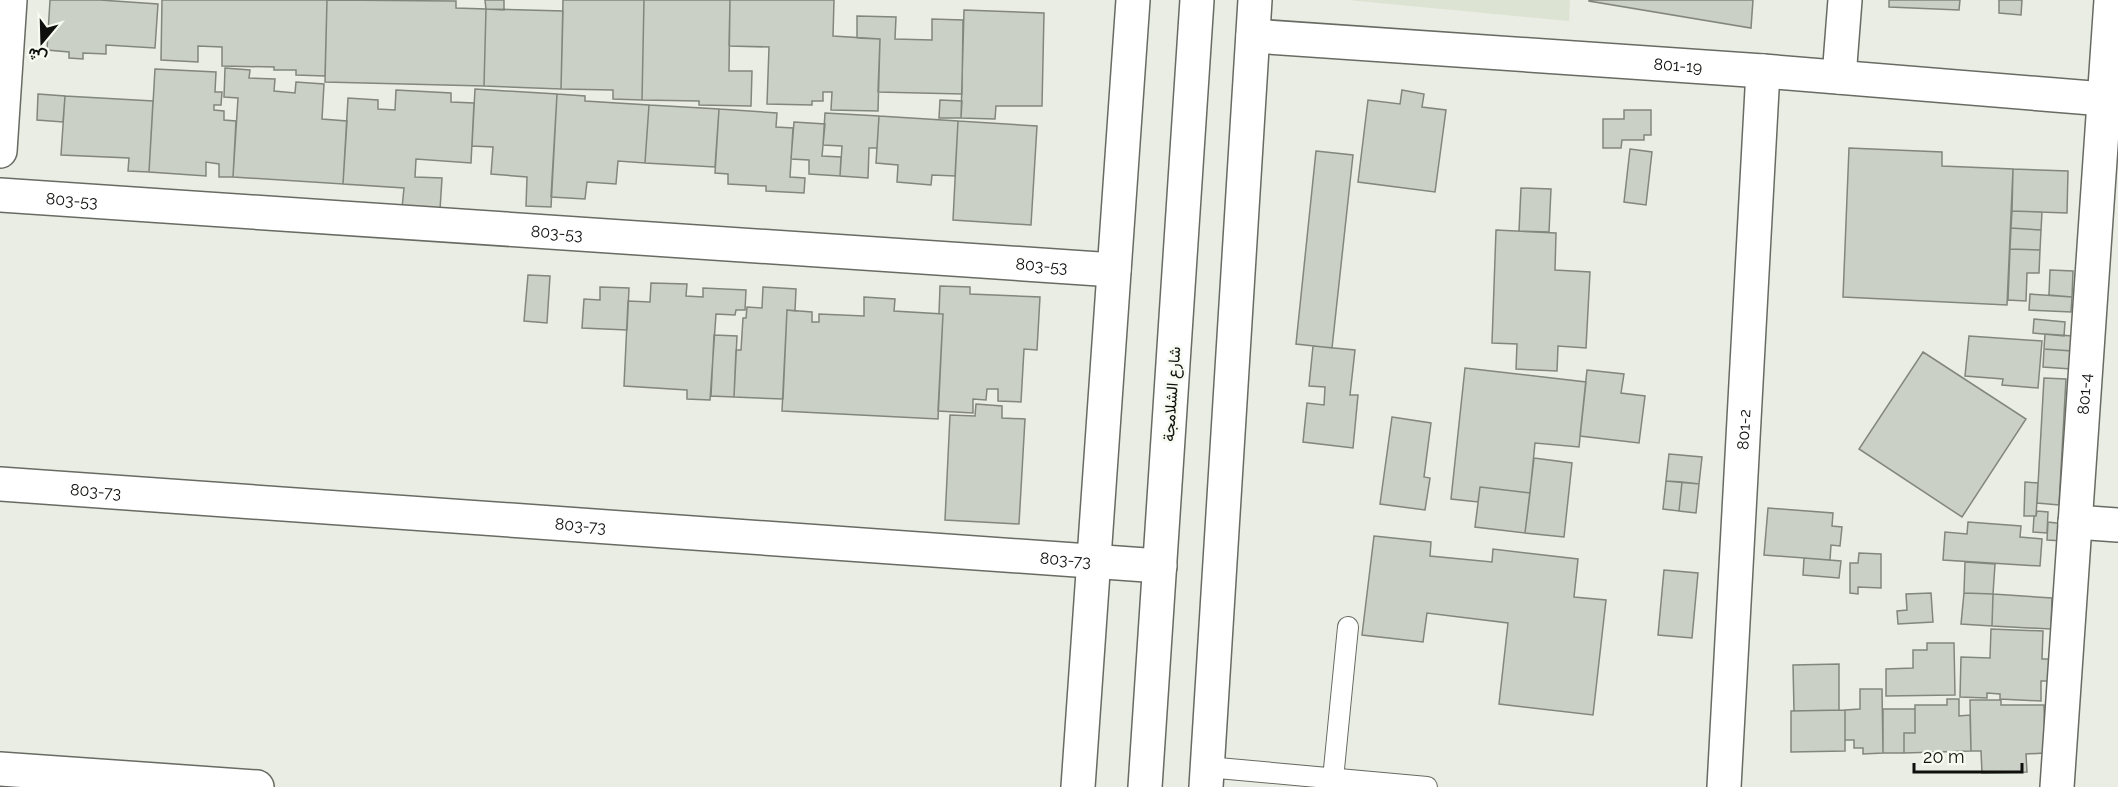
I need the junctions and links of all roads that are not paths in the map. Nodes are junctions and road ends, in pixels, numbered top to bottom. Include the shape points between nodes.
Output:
1 (10, 0) edge
2 (1133, 0) edge
3 (1197, 0) edge
4 (1255, 0) edge
5 (1845, 0) edge
6 (2111, 0) edge
7 (1253, 36) junction
8 (1763, 71) junction
9 (1839, 77) junction
10 (2104, 99) junction
11 (0, 151) edge
12 (0, 195) edge
13 (2106, 237) edge
14 (1114, 270) junction
15 (0, 484) edge
16 (2075, 522) junction
17 (2118, 525) edge
18 (1093, 562) junction
19 (1160, 566) junction
20 (1348, 627) dead end
21 (0, 769) edge
22 (1207, 777) edge
23 (1333, 779) junction
24 (257, 787) edge
25 (1078, 787) edge
26 (1146, 787) edge
27 (1427, 787) edge
28 (1724, 787) edge
29 (2057, 787) edge

1 - 11 street
2 - 14 street
3 - 19 street, شارع الشلامجة
4 - 7 street
5 - 9 street
6 - 10 street, 801-4
7 - 8 street, 801-19
7 - 22 street
8 - 9 street, 801-19
8 - 28 street, 801-2
9 - 10 street, 801-19
10 - 13 street, 801-4
12 - 14 street, 803-53
13 - 16 street, 801-4
14 - 18 street
15 - 18 street, 803-73
16 - 17 street
16 - 29 street, 801-4
18 - 19 street, 803-73
18 - 25 street
19 - 26 street, شارع الشلامجة
20 - 23 lane
21 - 24 street
22 - 23 lane
23 - 27 lane

